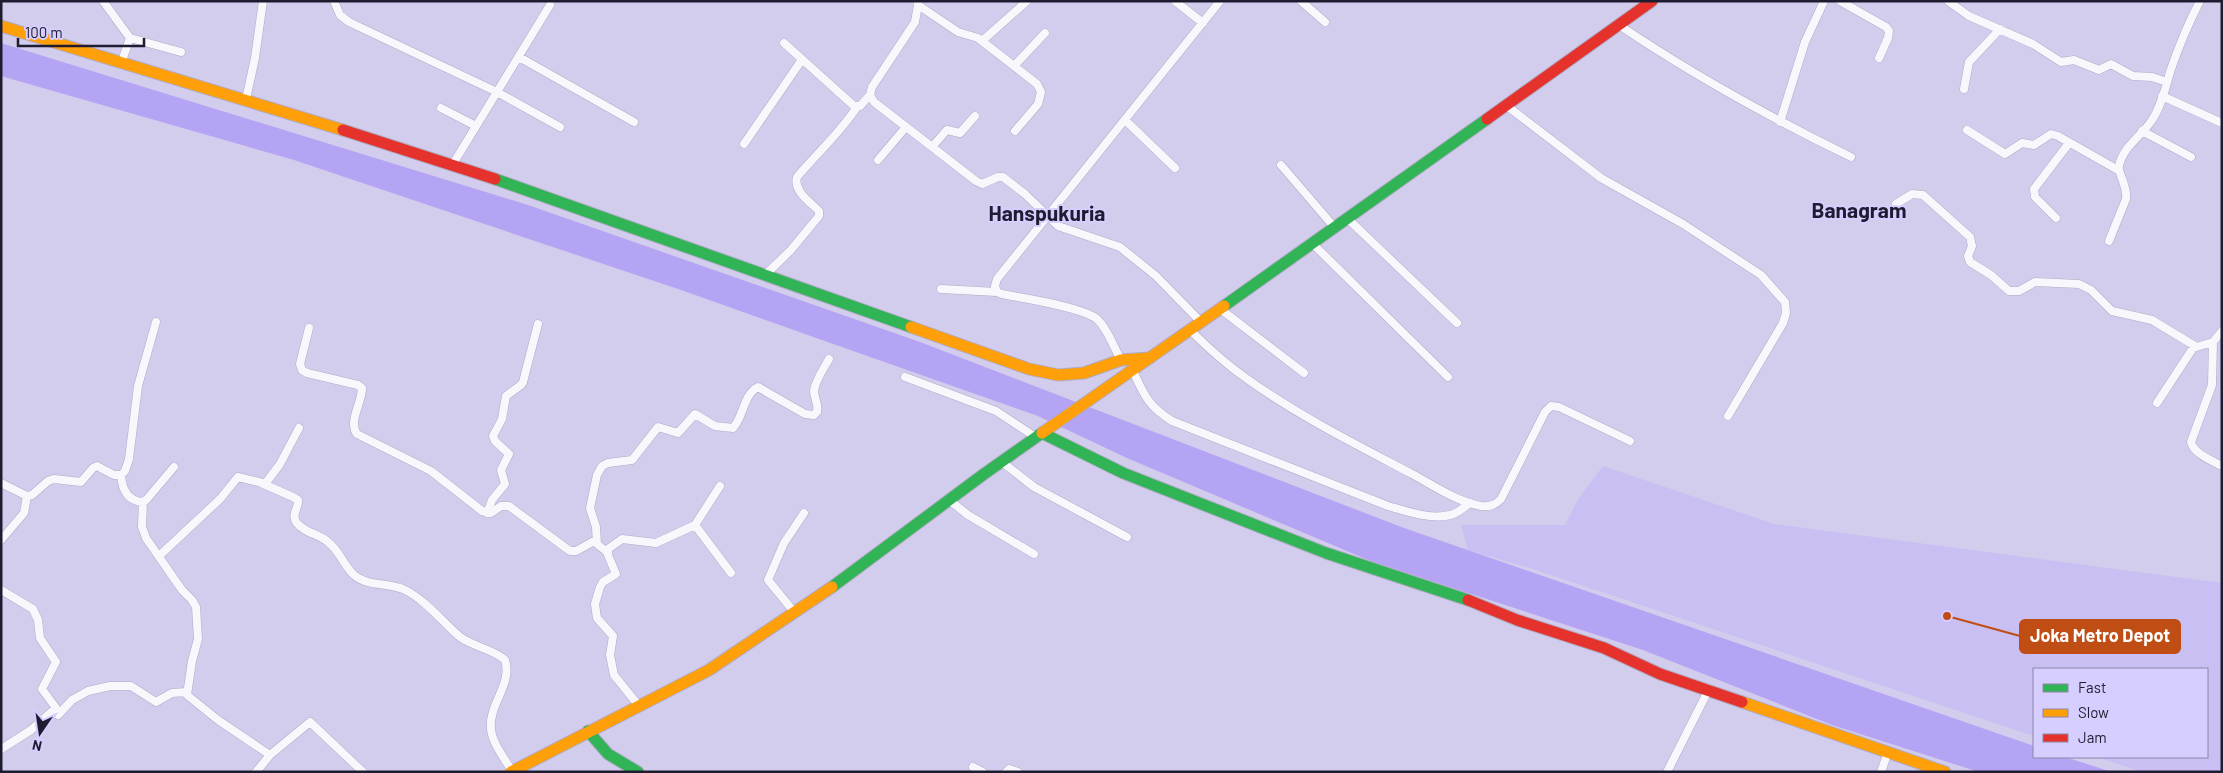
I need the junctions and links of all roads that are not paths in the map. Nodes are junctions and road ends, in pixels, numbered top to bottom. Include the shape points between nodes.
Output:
1 (103, 1) edge
2 (263, 1) edge
3 (334, 1) edge
4 (1027, 1) edge
5 (1175, 1) edge
6 (1220, 1) edge
7 (1302, 1) edge
8 (1652, 1) edge
9 (1824, 1) edge
10 (1840, 1) edge
11 (1948, 1) edge
12 (2200, 1) edge
13 (918, 3) edge
14 (550, 6) dead end
15 (1325, 22) dead end
16 (1203, 23) junction
17 (1619, 25) junction
18 (1, 26) edge
19 (2000, 29) junction
20 (1045, 33) dead end
21 (130, 38) junction
22 (982, 41) junction
23 (784, 43) dead end
24 (181, 52) dead end
25 (519, 57) junction
26 (123, 58) dead end
27 (1879, 58) dead end
28 (801, 61) junction
29 (1014, 66) junction
30 (2167, 82) junction
31 (1964, 89) dead end
32 (497, 92) junction
33 (870, 95) junction
34 (2162, 96) junction
35 (246, 99) junction
36 (1507, 106) junction
37 (857, 107) junction
38 (441, 108) dead end
39 (975, 116) dead end
40 (1125, 120) junction
41 (634, 122) dead end
42 (1780, 122) junction
43 (2222, 123) edge
44 (476, 126) junction
45 (560, 127) dead end
46 (906, 127) junction
47 (1967, 130) dead end
48 (1015, 131) dead end
49 (2142, 132) junction
50 (2069, 143) junction
51 (744, 144) dead end
52 (932, 147) junction
53 (1851, 156) dead end
54 (2191, 157) dead end
55 (878, 160) dead end
56 (453, 164) junction
57 (1281, 165) dead end
58 (1175, 168) dead end
59 (2118, 170) junction
60 (1896, 204) dead end
61 (1047, 217) junction
62 (2056, 218) dead end
63 (1348, 219) junction
64 (1335, 228) junction
65 (2109, 241) dead end
66 (1313, 244) junction
67 (765, 275) junction
68 (941, 289) dead end
69 (997, 292) junction
70 (1219, 308) junction
71 (1200, 321) junction
72 (156, 322) dead end
73 (1457, 323) dead end
74 (538, 324) dead end
75 (309, 328) dead end
76 (1189, 329) junction
77 (2222, 331) edge
78 (2213, 342) junction
79 (2195, 346) junction
80 (1150, 358) junction
81 (829, 359) dead end
82 (1121, 360) junction
83 (1133, 371) junction
84 (1304, 373) dead end
85 (905, 377) dead end
86 (1448, 377) dead end
87 (2157, 403) dead end
88 (1728, 416) dead end
89 (299, 428) dead end
90 (1044, 434) junction
91 (1630, 441) dead end
92 (1002, 462) junction
93 (2222, 466) edge
94 (174, 467) dead end
95 (121, 475) junction
96 (1, 483) edge
97 (265, 484) junction
98 (720, 486) dead end
99 (27, 496) junction
100 (948, 500) junction
101 (143, 502) junction
102 (1470, 503) junction
103 (487, 513) junction
104 (804, 513) dead end
105 (695, 525) junction
106 (1127, 537) dead end
107 (1, 540) edge
108 (596, 540) junction
109 (607, 552) junction
110 (1034, 554) dead end
111 (159, 556) junction
112 (731, 573) dead end
113 (1, 590) edge
114 (795, 613) junction
115 (1710, 690) junction
116 (187, 692) junction
117 (639, 706) junction
118 (54, 711) junction
119 (588, 731) junction
120 (1, 749) edge
121 (1888, 752) junction
122 (270, 755) junction
123 (973, 767) dead end
124 (512, 771) edge
125 (256, 772) edge
126 (362, 772) edge
127 (638, 772) edge
128 (983, 772) edge
129 (1006, 772) edge
130 (1018, 772) edge
131 (1667, 772) edge
132 (1881, 772) edge
133 (1945, 772) edge

1 - 21 street
2 - 35 street
3 - 32 street via 340,15 349,22
4 - 22 street
5 - 16 street
6 - 16 street
7 - 15 street
8 - 17 street
9 - 42 street via 1805,42
10 - 27 street via 1889,31
11 - 19 street via 1969,16
12 - 30 street
13 - 22 street via 958,32
13 - 33 street via 915,22
14 - 25 street
16 - 40 street
17 - 36 street
17 - 42 street
18 - 35 street
19 - 30 street via 2033,44 2061,62 2074,60 2099,70 2111,64 2133,76
19 - 31 street via 1970,62
20 - 29 street
21 - 24 street
21 - 26 street
22 - 29 street
23 - 28 street
25 - 32 street
25 - 41 street
28 - 37 street
28 - 51 street
29 - 48 street via 1037,84 1041,92 1038,104
30 - 34 street
32 - 44 street
32 - 45 street
33 - 37 street
33 - 46 street via 874,102
34 - 43 street
34 - 49 street via 2152,120
35 - 56 street
36 - 63 street
36 - 88 street via 1601,178 1745,263 1761,275 1785,302 1783,323
37 - 67 street via 843,128 797,177 798,189 819,211 819,216
38 - 44 street
39 - 52 street via 960,133 944,132
40 - 58 street
40 - 61 street
42 - 53 street
44 - 56 street
46 - 52 street
46 - 55 street
47 - 50 street via 2005,154 2022,144 2034,145 2051,134
49 - 54 street
49 - 59 street via 2130,144
50 - 59 street
50 - 62 street via 2033,193
52 - 61 street via 976,181 988,183 1004,177
56 - 67 street
57 - 64 street
59 - 65 street via 2124,181 2126,199
60 - 79 street via 1912,194 1923,195 1970,238 1970,262 2009,292 2035,282 2079,284 2091,290 2112,311 2152,320
61 - 69 street via 1001,272 995,286
61 - 71 street via 1069,231 1120,247 1156,276
63 - 64 street
63 - 73 street
64 - 66 street
66 - 70 street
66 - 86 street
67 - 82 street via 1044,373 1084,373
68 - 69 street
69 - 82 street via 1091,316 1103,327
70 - 71 street
70 - 84 street
71 - 76 street
72 - 95 street via 138,386 127,465
74 - 103 street via 523,382 506,396 502,420 493,436 509,458 501,470 505,484 492,500
75 - 103 street via 300,364 302,370 362,388 354,423 357,434 431,471 476,508
76 - 80 street
76 - 102 street via 1249,380 1306,417
77 - 78 street
78 - 79 street
78 - 93 street via 2212,385 2191,442 2199,453
79 - 87 street
80 - 82 street
80 - 83 street
81 - 108 street via 815,387 818,412 814,415 805,414 758,387 753,389 733,428 715,426 695,414 678,433 658,427 632,460 602,466 590,508
83 - 90 street
83 - 102 street via 1146,399 1172,422 1413,513 1440,517 1452,515
85 - 90 street via 996,411
89 - 97 street
90 - 92 street
90 - 115 street via 1124,473 1326,553 1604,648 1660,674
91 - 102 street via 1551,406 1501,499 1494,506
92 - 100 street
92 - 106 street via 1034,487
94 - 101 street
95 - 99 street via 97,466 81,482 54,479 32,496
95 - 101 street via 124,491 130,498
96 - 99 street
97 - 111 street via 238,476 220,499
97 - 124 street via 298,500 296,521 309,533 329,542 354,575 407,590 460,637 505,660 507,675 496,702 490,730
98 - 105 street
99 - 107 street via 24,513
100 - 110 street via 968,516
100 - 114 street
101 - 111 street via 143,531
103 - 108 street via 509,506 570,552
104 - 114 street via 784,542 768,580
105 - 109 street via 652,543 622,539
105 - 112 street
108 - 109 street
109 - 117 street via 616,574 600,587 595,612 613,636 610,655 614,675
111 - 116 street via 196,608 198,639
113 - 118 street via 33,609 36,615 40,638 56,662 42,689 55,706
114 - 117 street via 709,670
115 - 121 street
115 - 131 street
116 - 118 street via 172,693 156,702 131,686 110,686 88,690 72,700 58,716
116 - 122 street via 201,707
117 - 119 street
118 - 120 street
119 - 124 street
119 - 127 street via 608,754
121 - 132 street
121 - 133 street
122 - 125 street
122 - 126 street via 310,722
123 - 128 street
129 - 130 street via 1009,769

